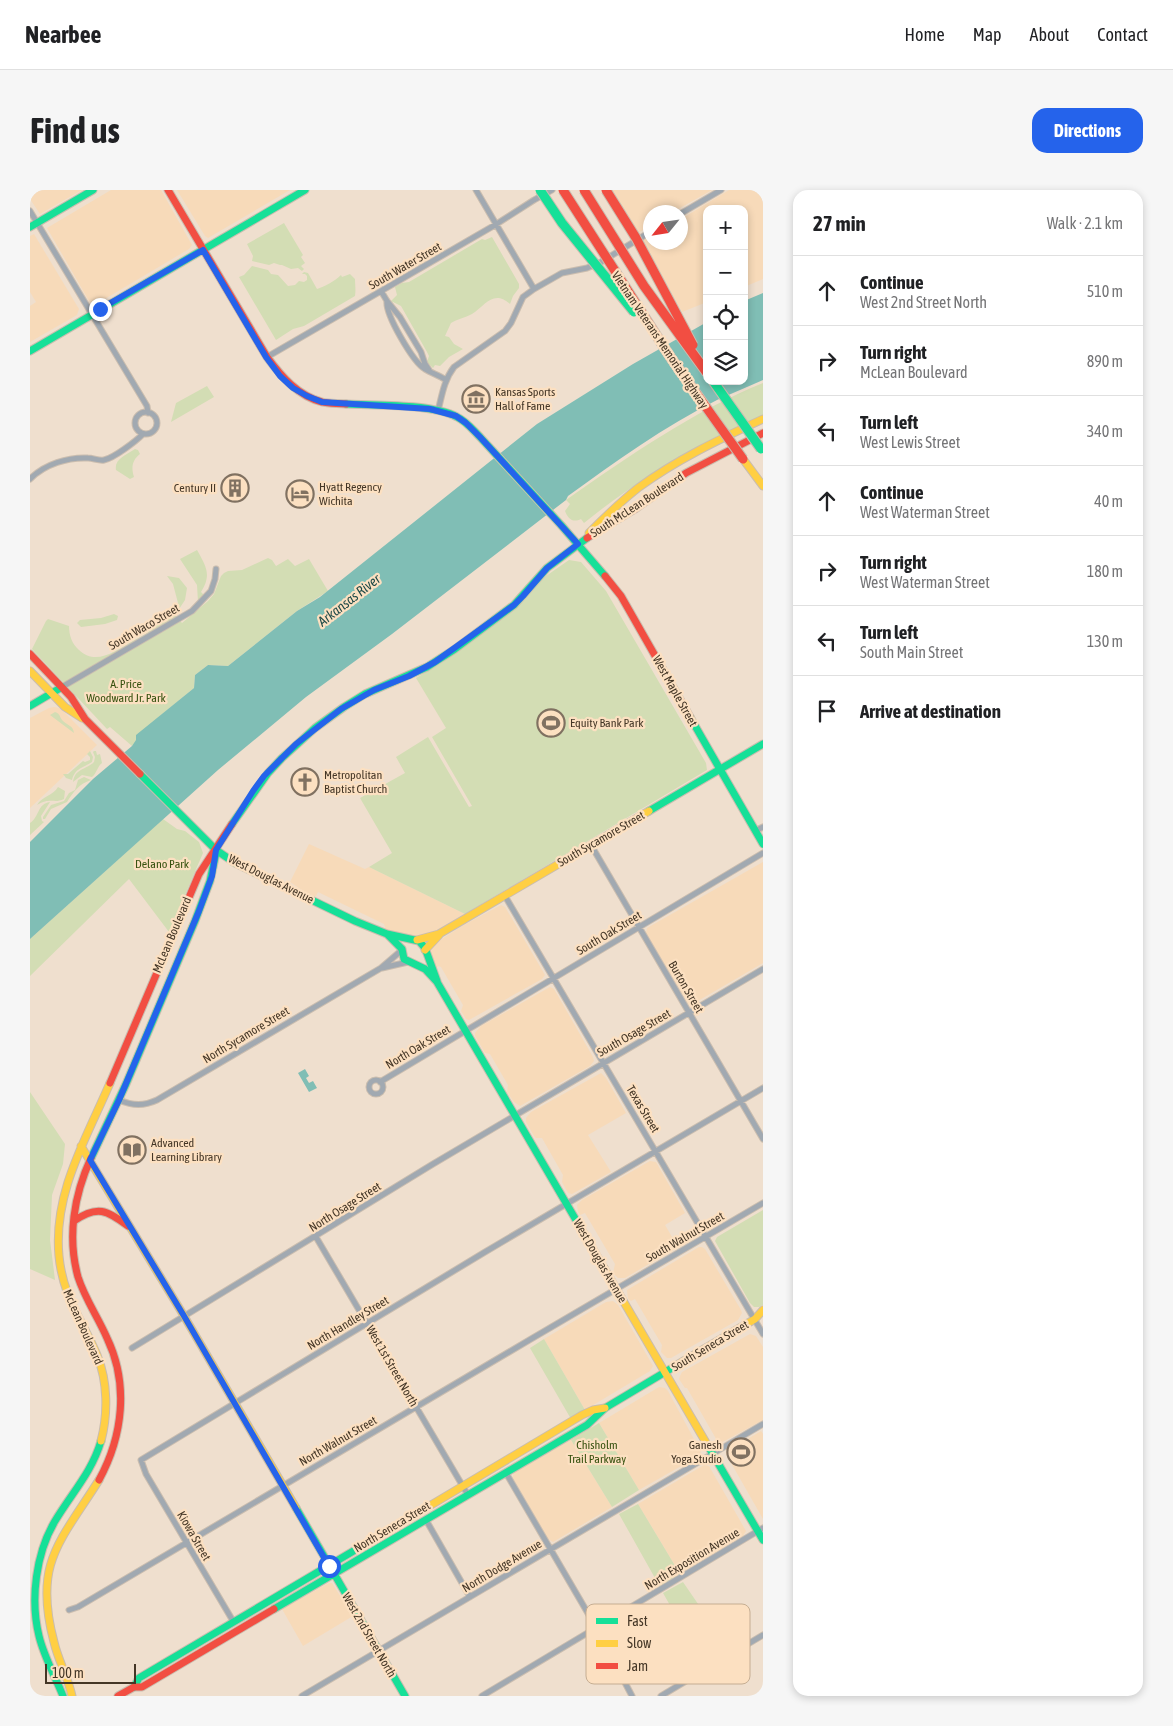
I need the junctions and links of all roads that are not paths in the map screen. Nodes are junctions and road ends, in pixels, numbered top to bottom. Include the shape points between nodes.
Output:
1 (94, 190) edge
2 (168, 190) edge
3 (305, 190) edge
4 (476, 190) edge
5 (540, 190) edge
6 (552, 190) edge
7 (563, 190) edge
8 (584, 190) edge
9 (606, 190) edge
10 (721, 190) edge
11 (688, 209) edge
12 (30, 211) edge
13 (34, 225) edge
14 (495, 225) junction
15 (643, 236) edge
16 (203, 250) junction
17 (534, 289) junction
18 (381, 291) junction
19 (387, 301) junction
20 (91, 314) junction
21 (30, 352) edge
22 (266, 357) junction
23 (671, 358) junction
24 (703, 364) edge
25 (703, 367) edge
26 (429, 371) junction
27 (446, 380) junction
28 (716, 385) edge
29 (438, 411) junction
30 (148, 413) junction
31 (763, 419) edge
32 (763, 433) edge
33 (143, 434) junction
34 (762, 450) edge
35 (30, 468) edge
36 (32, 477) edge
37 (763, 486) edge
38 (578, 544) junction
39 (216, 569) dead end
40 (30, 654) edge
41 (30, 672) edge
42 (62, 687) junction
43 (52, 693) junction
44 (30, 706) edge
45 (85, 719) junction
46 (763, 744) edge
47 (719, 770) junction
48 (759, 829) edge
49 (763, 844) edge
50 (591, 845) junction
51 (216, 850) junction
52 (763, 854) edge
53 (505, 896) junction
54 (639, 926) junction
55 (387, 934) junction
56 (439, 934) junction
57 (414, 940) junction
58 (402, 950) junction
59 (425, 951) junction
60 (410, 962) junction
61 (381, 968) junction
62 (763, 969) edge
63 (554, 978) junction
64 (437, 982) junction
65 (689, 1012) junction
66 (466, 1030) junction
67 (604, 1063) junction
68 (380, 1082) dead end
69 (763, 1088) edge
70 (119, 1100) junction
71 (741, 1101) junction
72 (516, 1115) junction
73 (763, 1139) edge
74 (81, 1146) junction
75 (656, 1151) junction
76 (90, 1160) junction
77 (567, 1203) junction
78 (763, 1203) edge
79 (74, 1221) junction
80 (133, 1230) junction
81 (316, 1236) junction
82 (706, 1236) junction
83 (617, 1289) junction
84 (763, 1310) edge
85 (184, 1316) junction
86 (759, 1318) edge
87 (367, 1323) junction
88 (763, 1334) edge
89 (132, 1348) dead end
90 (665, 1372) junction
91 (234, 1402) junction
92 (416, 1407) junction
93 (605, 1408) junction
94 (763, 1424) edge
95 (713, 1454) junction
96 (140, 1460) joint
97 (506, 1473) junction
98 (283, 1485) junction
99 (463, 1485) junction
100 (468, 1495) junction
101 (426, 1520) junction
102 (760, 1530) edge
103 (763, 1540) edge
104 (186, 1542) junction
105 (550, 1549) junction
106 (329, 1566) junction
107 (334, 1574) junction
108 (470, 1597) junction
109 (636, 1604) edge
110 (69, 1610) dead end
111 (586, 1611) edge
112 (233, 1621) junction
113 (586, 1634) edge
114 (763, 1635) edge
115 (750, 1643) edge
116 (379, 1651) junction
117 (626, 1684) edge
118 (681, 1684) edge
119 (127, 1693) edge
120 (63, 1696) edge
121 (72, 1696) edge
122 (302, 1696) edge
123 (405, 1696) edge
124 (482, 1696) edge
125 (632, 1696) edge
126 (661, 1696) edge

1 - 13 main road
2 - 16 main road
3 - 16 main road
4 - 14 street
5 - 23 main road, bridge via 562,223
6 - 14 street, South Water Street
7 - 23 main road, Vietnam Veterans Memorial Highway, bridge
8 - 25 main road, Vietnam Veterans Memorial Highway, bridge via 644,286
9 - 24 main road, bridge via 636,238
10 - 11 street
12 - 13 street
13 - 20 street
14 - 17 street
14 - 18 street, South Water Street
15 - 17 street via 601,262 562,273
16 - 20 main road
16 - 22 main road
17 - 27 street via 523,297 505,331 454,367
18 - 19 street
18 - 22 street, South Water Street
19 - 26 street via 422,352
19 - 26 street via 392,319 415,359
20 - 21 main road
20 - 30 street via 147,406
22 - 29 main road, West Maple Street via 293,388 322,402
23 - 37 main road, Vietnam Veterans Memorial Highway, bridge
26 - 27 street
27 - 29 street
28 - 34 main road, Vietnam Veterans Memorial Highway, bridge
29 - 38 main road, West Maple Street via 466,423
30 - 33 street via 155,418 156,426
30 - 33 street via 140,414 135,421 136,429
31 - 38 main road, South McLean Boulevard via 660,474 623,500
32 - 38 main road, South McLean Boulevard via 686,473
33 - 36 street via 105,460 69,460 47,467
35 - 36 street
38 - 47 main road, West Maple Street via 621,596
38 - 51 main road, McLean Boulevard via 547,568 514,605 451,652 421,671 358,698 296,744 264,776
39 - 42 street, South Waco Street via 210,591 192,611
40 - 42 main road, West Douglas Avenue
41 - 43 main road, West Douglas Avenue
42 - 43 main road
42 - 45 main road, West Douglas Avenue
43 - 44 main road
43 - 45 main road, West Douglas Avenue via 65,707
45 - 51 main road, West Douglas Avenue
46 - 47 main road, South Sycamore Street
47 - 48 main road, West Maple Street
47 - 50 main road, South Sycamore Street
48 - 49 main road, West Maple Street
50 - 53 main road, South Sycamore Street
50 - 54 street, Burton Street
51 - 55 main road, West Douglas Avenue via 235,863
51 - 70 main road, McLean Boulevard via 212,876 199,911
51 - 74 main road, McLean Boulevard via 199,874
52 - 54 street, South Oak Street
53 - 56 main road, South Sycamore Street
53 - 63 street, Texas Street
54 - 63 street, South Oak Street
54 - 65 street, Burton Street
55 - 57 main road, West Douglas Avenue
55 - 58 main road, West Douglas Avenue
56 - 57 main road, South Sycamore Street
56 - 59 main road, South Sycamore Street
57 - 58 main road via 406,942
57 - 59 main road, West Douglas Avenue via 423,944
58 - 60 main road, West Douglas Avenue via 402,955
58 - 61 street, North Sycamore Street
59 - 60 main road via 421,960
59 - 64 main road, West Douglas Avenue
60 - 61 street, North Sycamore Street
60 - 64 main road, West Douglas Avenue
61 - 70 street, North Sycamore Street via 158,1100 142,1105
62 - 65 street, South Osage Street
63 - 66 street, South Oak Street
63 - 67 street, Texas Street
64 - 66 main road, West Douglas Avenue
65 - 67 street, South Osage Street
65 - 71 street, Burton Street
66 - 68 street, North Oak Street
66 - 72 main road, West Douglas Avenue
67 - 72 street, South Osage Street
67 - 75 street, Texas Street
69 - 71 street, North Handley Street
70 - 76 main road, McLean Boulevard
71 - 73 street, Burton Street
71 - 75 street, North Handley Street
72 - 77 main road, West Douglas Avenue
72 - 81 street, North Osage Street
74 - 76 main road
74 - 120 main road, McLean Boulevard via 60,1205 58,1250 68,1298 100,1361 106,1401 99,1449 84,1481 53,1523 35,1580 34,1603 39,1636
75 - 77 street, North Handley Street
75 - 82 street, Texas Street
76 - 79 main road, McLean Boulevard via 81,1184
76 - 80 main road, West 2nd Street North
77 - 83 main road, West Douglas Avenue
77 - 87 street, North Handley Street
78 - 82 street, South Walnut Street
79 - 80 main road via 93,1210 102,1210
79 - 121 main road, McLean Boulevard via 72,1238 76,1268 87,1302 114,1354 121,1411 110,1457 94,1489 61,1536 48,1572 47,1607 51,1633
80 - 85 main road, West 2nd Street North
81 - 85 street, North Osage Street
81 - 87 street, West 1st Street North
82 - 83 street, South Walnut Street
82 - 86 street, Texas Street
83 - 90 main road, West Douglas Avenue
83 - 92 street, North Walnut Street
84 - 86 main road, South Seneca Street
85 - 89 street, North Osage Street
85 - 91 main road, West 2nd Street North
86 - 88 street, Texas Street
86 - 90 main road, South Seneca Street
87 - 91 street, North Handley Street
87 - 92 street, West 1st Street North
90 - 93 main road, North Seneca Street
90 - 95 main road, West Douglas Avenue
91 - 96 street, North Handley Street
91 - 98 main road, West 2nd Street North
92 - 98 street, North Walnut Street
92 - 99 street, West 1st Street North
93 - 97 main road, North Seneca Street via 587,1424
93 - 99 main road, North Seneca Street via 593,1410
94 - 95 street, North Dodge Avenue
95 - 102 main road, West Douglas Avenue
95 - 105 street, North Dodge Avenue
96 - 104 street, Kiowa Street
97 - 100 main road, North Seneca Street
97 - 105 street
98 - 104 street, North Walnut Street
98 - 106 main road, West 2nd Street North
99 - 100 street, West 1st Street North
99 - 106 main road, North Seneca Street
100 - 101 main road, North Seneca Street
101 - 107 main road, North Seneca Street
101 - 108 street
102 - 103 main road, West Douglas Avenue
102 - 109 street, North Exposition Avenue
104 - 110 street, North Walnut Street
104 - 112 street, Kiowa Street
105 - 108 street, North Dodge Avenue
105 - 111 street
106 - 107 main road, West 2nd Street North
106 - 112 main road, North Seneca Street
107 - 116 main road, West 2nd Street North
107 - 119 main road, North Seneca Street
108 - 116 street, North Dodge Avenue
112 - 119 main road, North Seneca Street via 139,1678
113 - 124 street, North Exposition Avenue
114 - 115 street
116 - 122 street, North Dodge Avenue
116 - 123 main road, West 2nd Street North
117 - 125 street
118 - 126 street

